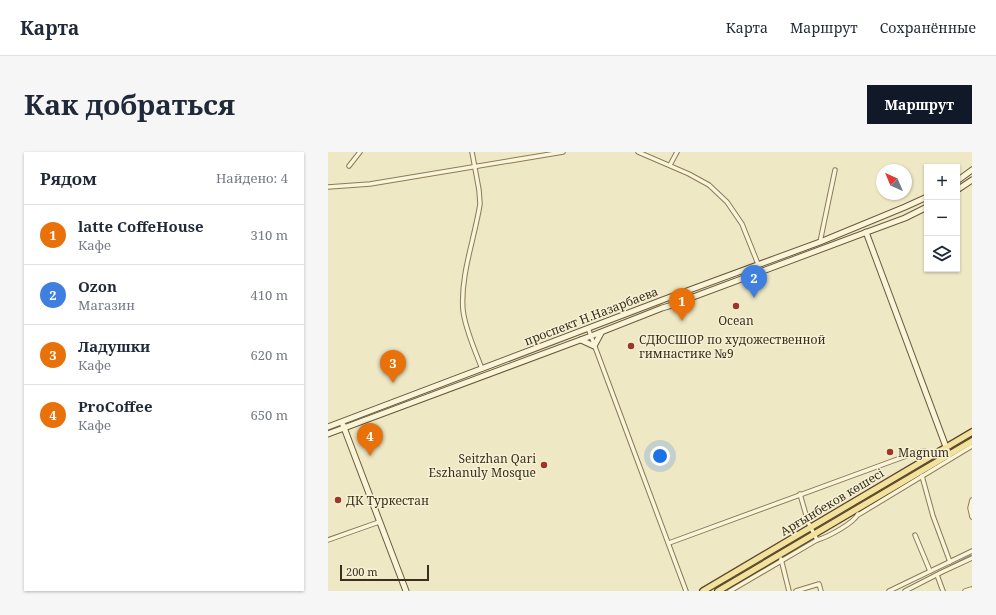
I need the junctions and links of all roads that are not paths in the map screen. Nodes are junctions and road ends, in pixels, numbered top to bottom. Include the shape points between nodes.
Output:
1 (360, 152) edge
2 (472, 152) edge
3 (563, 152) edge
4 (638, 152) edge
5 (677, 152) edge
6 (670, 165) junction
7 (350, 166) dead end
8 (476, 167) junction
9 (836, 170) dead end
10 (972, 170) edge
11 (960, 179) edge
12 (972, 180) edge
13 (328, 187) edge
14 (960, 188) edge
15 (924, 198) edge
16 (924, 208) edge
17 (866, 232) junction
18 (820, 242) junction
19 (758, 264) junction
20 (588, 328) junction
21 (602, 332) junction
22 (591, 336) junction
23 (581, 340) junction
24 (594, 346) junction
25 (482, 368) junction
26 (342, 422) junction
27 (328, 427) edge
28 (344, 428) junction
29 (972, 432) edge
30 (328, 434) edge
31 (972, 441) edge
32 (972, 446) edge
33 (946, 448) junction
34 (949, 455) junction
35 (931, 456) junction
36 (922, 476) junction
37 (800, 494) junction
38 (972, 500) edge
39 (971, 508) edge
40 (858, 512) junction
41 (972, 517) edge
42 (379, 522) junction
43 (810, 527) junction
44 (915, 535) dead end
45 (816, 537) junction
46 (328, 540) edge
47 (669, 543) junction
48 (972, 551) edge
49 (780, 558) junction
50 (972, 558) edge
51 (950, 562) junction
52 (930, 572) junction
53 (938, 575) junction
54 (914, 589) edge
55 (971, 590) edge
56 (406, 591) edge
57 (686, 591) edge
58 (703, 591) edge
59 (719, 591) edge
60 (730, 591) edge
61 (789, 591) edge
62 (796, 591) edge
63 (821, 591) edge
64 (889, 591) edge
65 (906, 591) edge
66 (943, 591) edge
67 (965, 591) edge

1 - 7 street
2 - 8 street
3 - 8 street
4 - 6 street
5 - 6 street
6 - 19 street via 709,185 727,202 742,224
8 - 13 street via 370,184
8 - 25 street via 480,204 463,290 467,326
9 - 18 street
10 - 11 main road
12 - 14 main road
15 - 18 main road, проспект Н.Назарбаева
16 - 17 main road, проспект Н.Назарбаева
17 - 21 main road, проспект Н.Назарбаева
17 - 33 main road
18 - 19 main road, проспект Н.Назарбаева
19 - 20 main road, проспект Н.Назарбаева
20 - 22 street
20 - 25 main road, проспект Н.Назарбаева
21 - 22 main road, проспект Н.Назарбаева
21 - 24 main road
22 - 23 main road, проспект Н.Назарбаева
22 - 24 street
23 - 24 main road
23 - 28 main road, проспект Н.Назарбаева
24 - 47 street
25 - 26 main road, проспект Н.Назарбаева
26 - 27 main road, проспект Н.Назарбаева
26 - 28 main road
28 - 30 main road, проспект Н.Назарбаева
28 - 42 main road
29 - 33 main road, Арғынбеков көшесі
31 - 34 main road, Арғынбеков көшесі
32 - 36 street
33 - 34 main road
33 - 35 main road, Арғынбеков көшесі
34 - 40 main road, Арғынбеков көшесі
35 - 37 street via 925,452 917,452
35 - 43 main road, Арғынбеков көшесі
36 - 40 street
36 - 51 street
37 - 43 street
37 - 47 street
38 - 39 street
39 - 41 street
40 - 45 main road, Арғынбеков көшесі
42 - 46 street
42 - 56 main road
43 - 45 street
43 - 58 main road, Арғынбеков көшесі
44 - 52 street
45 - 49 main road, Арғынбеков көшесі
47 - 57 street
48 - 51 street
49 - 59 main road, Арғынбеков көшесі
49 - 60 street
49 - 61 street
50 - 53 street
51 - 52 street
52 - 64 street
53 - 54 street
53 - 66 street
54 - 65 street
55 - 67 street
62 - 63 street via 819,584

